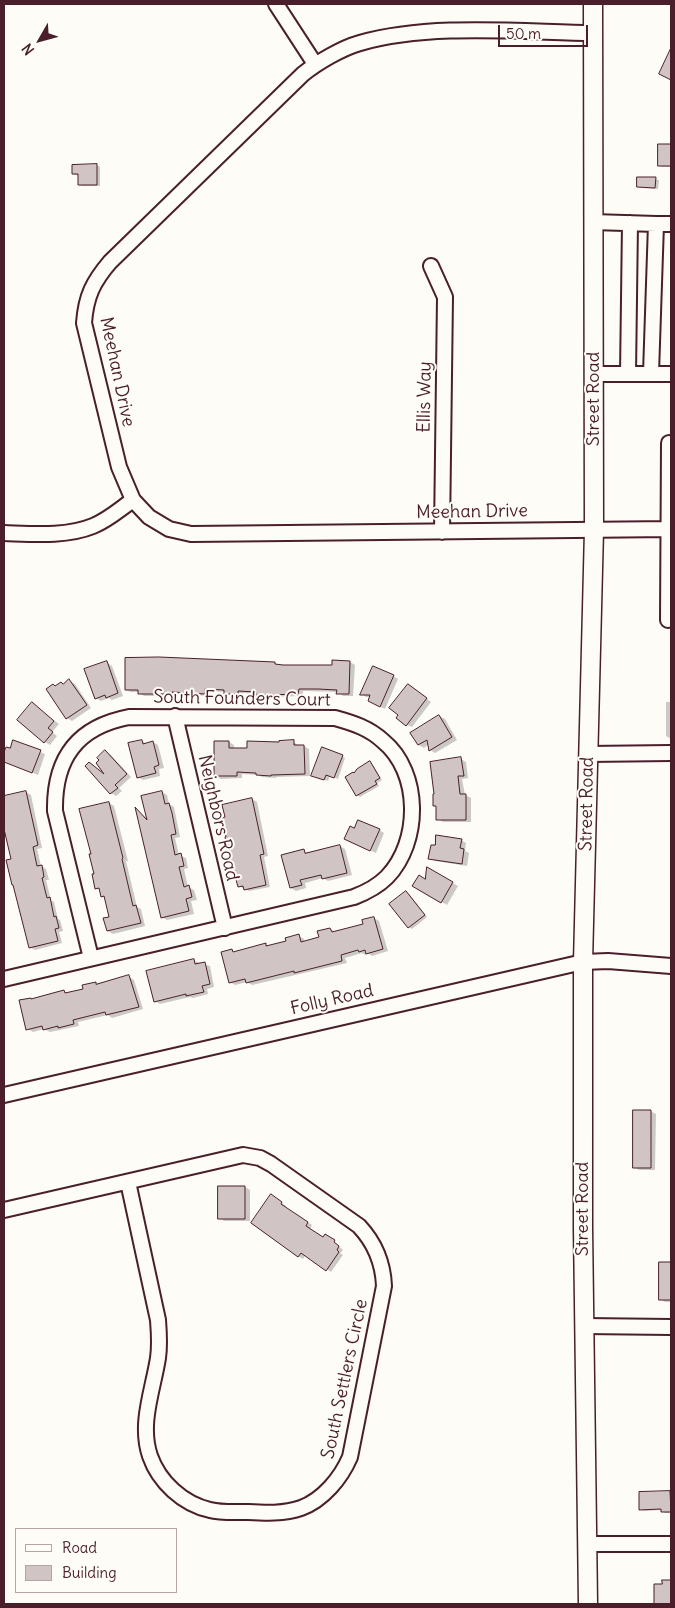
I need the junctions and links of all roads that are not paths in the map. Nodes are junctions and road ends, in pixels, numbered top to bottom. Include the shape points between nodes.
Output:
1 (276, 4) edge
2 (593, 4) edge
3 (593, 33) junction
4 (315, 64) junction
5 (593, 222) junction
6 (630, 223) junction
7 (656, 224) junction
8 (671, 224) edge
9 (431, 266) dead end
10 (594, 374) junction
11 (628, 374) junction
12 (651, 374) junction
13 (671, 374) edge
14 (669, 443) dead end
15 (132, 500) junction
16 (669, 529) edge
17 (594, 530) junction
18 (442, 532) junction
19 (4, 533) edge
20 (668, 620) dead end
21 (175, 716) junction
22 (671, 753) edge
23 (588, 754) junction
24 (224, 928) junction
25 (91, 958) junction
26 (583, 962) junction
27 (671, 966) edge
28 (4, 979) edge
29 (4, 1095) edge
30 (128, 1182) junction
31 (4, 1210) edge
32 (584, 1326) junction
33 (671, 1327) edge
34 (589, 1544) junction
35 (671, 1544) edge
36 (588, 1604) edge

1 - 4 street
2 - 3 main road, Street Road
3 - 4 street, Meehan Drive via 463,30 398,35 358,44
3 - 5 main road, Street Road
4 - 15 street, Meehan Drive via 110,262 93,284 84,323 119,467
5 - 6 street
5 - 10 main road, Street Road
6 - 7 street
6 - 11 street
7 - 8 street
7 - 12 street
9 - 18 street, Ellis Way via 445,297
10 - 11 street
10 - 17 main road, Street Road
11 - 12 street
12 - 13 street
14 - 16 street
15 - 18 street, Meehan Drive via 149,517 169,529 191,534
15 - 19 street via 105,520 82,530
16 - 17 street, Meehan Drive
16 - 20 street
17 - 18 street, Meehan Drive
17 - 23 main road, Street Road
21 - 24 street, Neighbors Road
21 - 24 street, South Founders Court via 335,718 353,722 370,730 393,750 411,789 412,808 405,848 398,863 374,887 354,897
21 - 25 street, South Founders Court via 129,717 102,724 78,741 62,765 55,811
22 - 23 street
23 - 26 main road, Street Road
24 - 25 street, South Founders Court
25 - 28 street, South Founders Court
26 - 27 street, Folly Road
26 - 29 street, Folly Road
26 - 32 main road, Street Road
30 - 30 street, South Settlers Circle via 160,1334 146,1424 147,1444 154,1466 173,1491 196,1506 211,1511 262,1513 302,1508 335,1483 350,1457 384,1286 384,1272 374,1246 359,1226 260,1158 243,1155
30 - 31 street, South Settlers Circle
32 - 33 street
32 - 34 main road, Street Road
34 - 35 street
34 - 36 main road, Street Road

